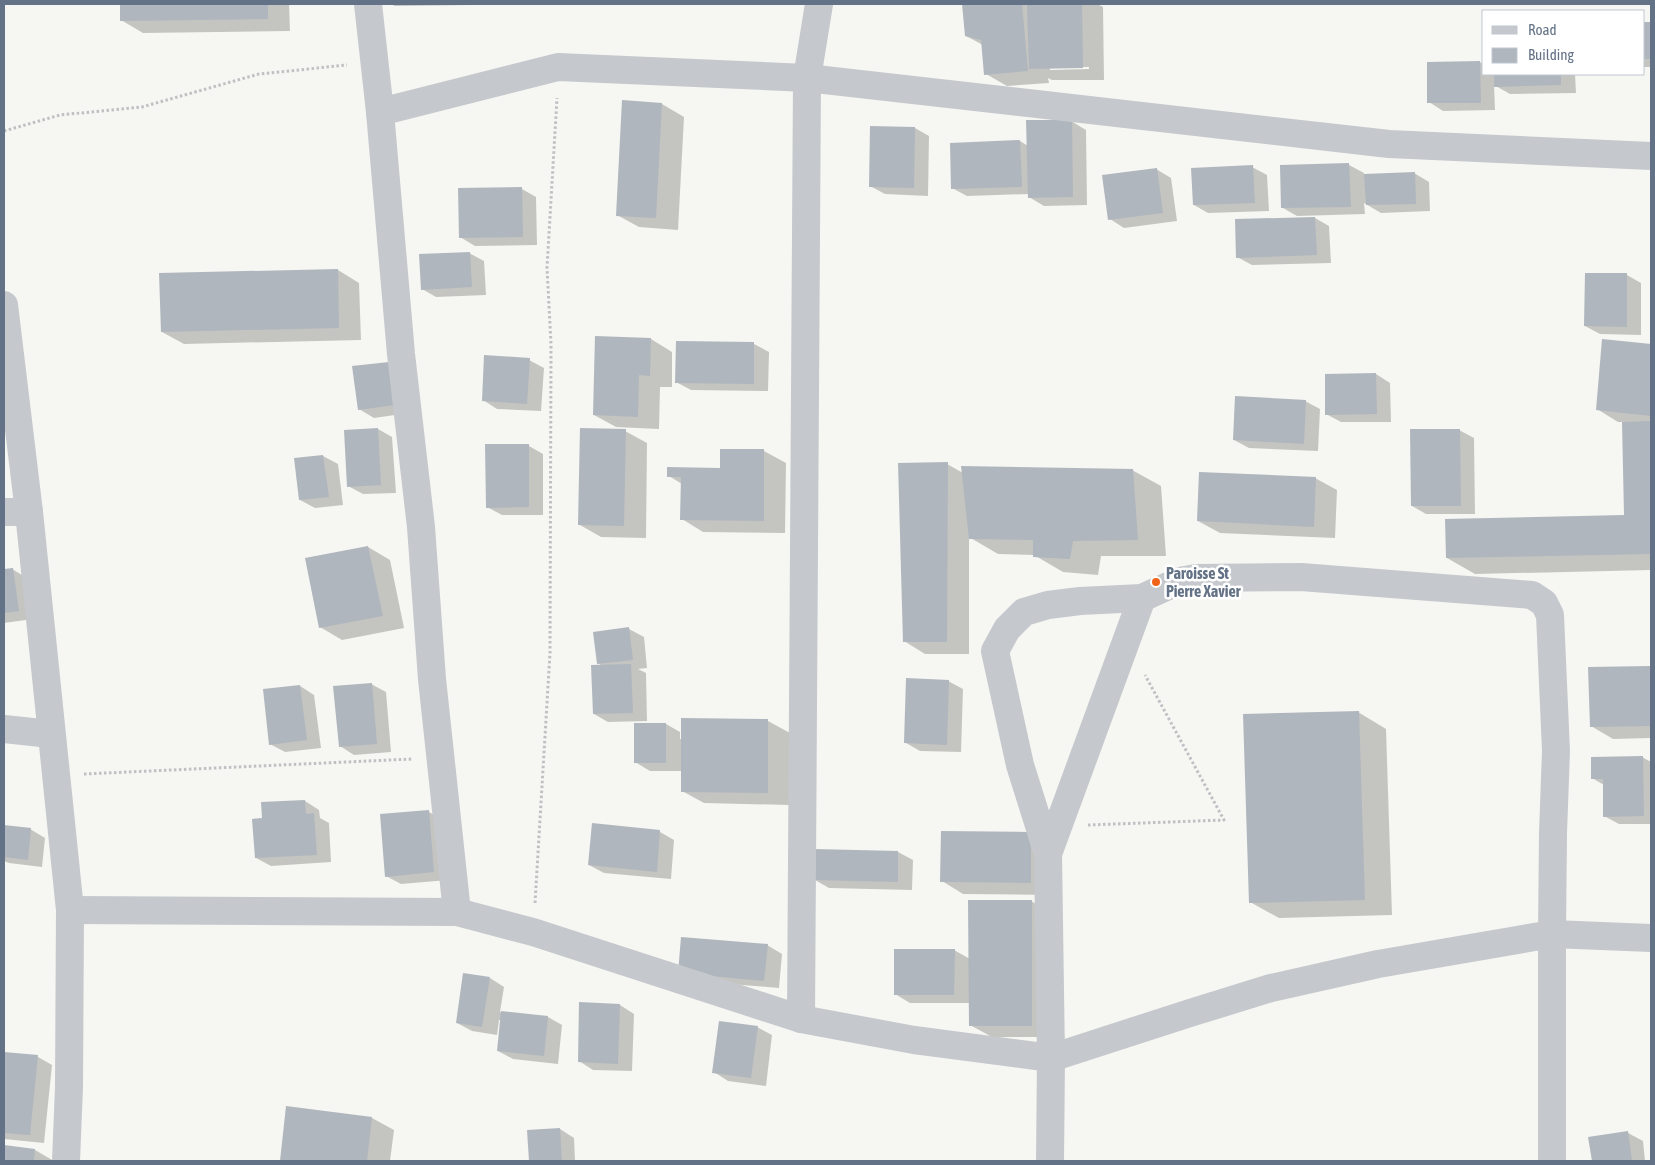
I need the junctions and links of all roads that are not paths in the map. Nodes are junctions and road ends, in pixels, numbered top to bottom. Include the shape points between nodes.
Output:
1 (368, 4) edge
2 (819, 4) edge
3 (807, 78) junction
4 (380, 112) junction
5 (1651, 156) edge
6 (4, 306) edge
7 (17, 512) edge
8 (1142, 598) junction
9 (4, 729) edge
10 (51, 734) junction
11 (1048, 854) junction
12 (70, 910) junction
13 (457, 912) junction
14 (1552, 934) junction
15 (1651, 938) edge
16 (801, 1019) junction
17 (1051, 1058) junction
18 (66, 1161) edge
19 (1050, 1161) edge
20 (1552, 1161) edge

1 - 4 street
2 - 3 street
3 - 4 street via 558,67
3 - 5 street via 1389,144
3 - 16 street
4 - 13 street via 401,354 421,527 432,679
6 - 7 street
7 - 10 street
8 - 11 street
8 - 11 street via 1080,601 1024,612 1007,629 995,651 1020,765
8 - 14 street via 1179,581 1196,578 1301,577 1532,595 1544,603 1550,615 1556,751
9 - 10 street
10 - 12 street
11 - 17 street
12 - 13 street
12 - 18 street
13 - 16 street via 533,932
14 - 15 street
14 - 17 street via 1378,964 1270,988
14 - 20 street
16 - 17 street via 923,1041
17 - 19 street

